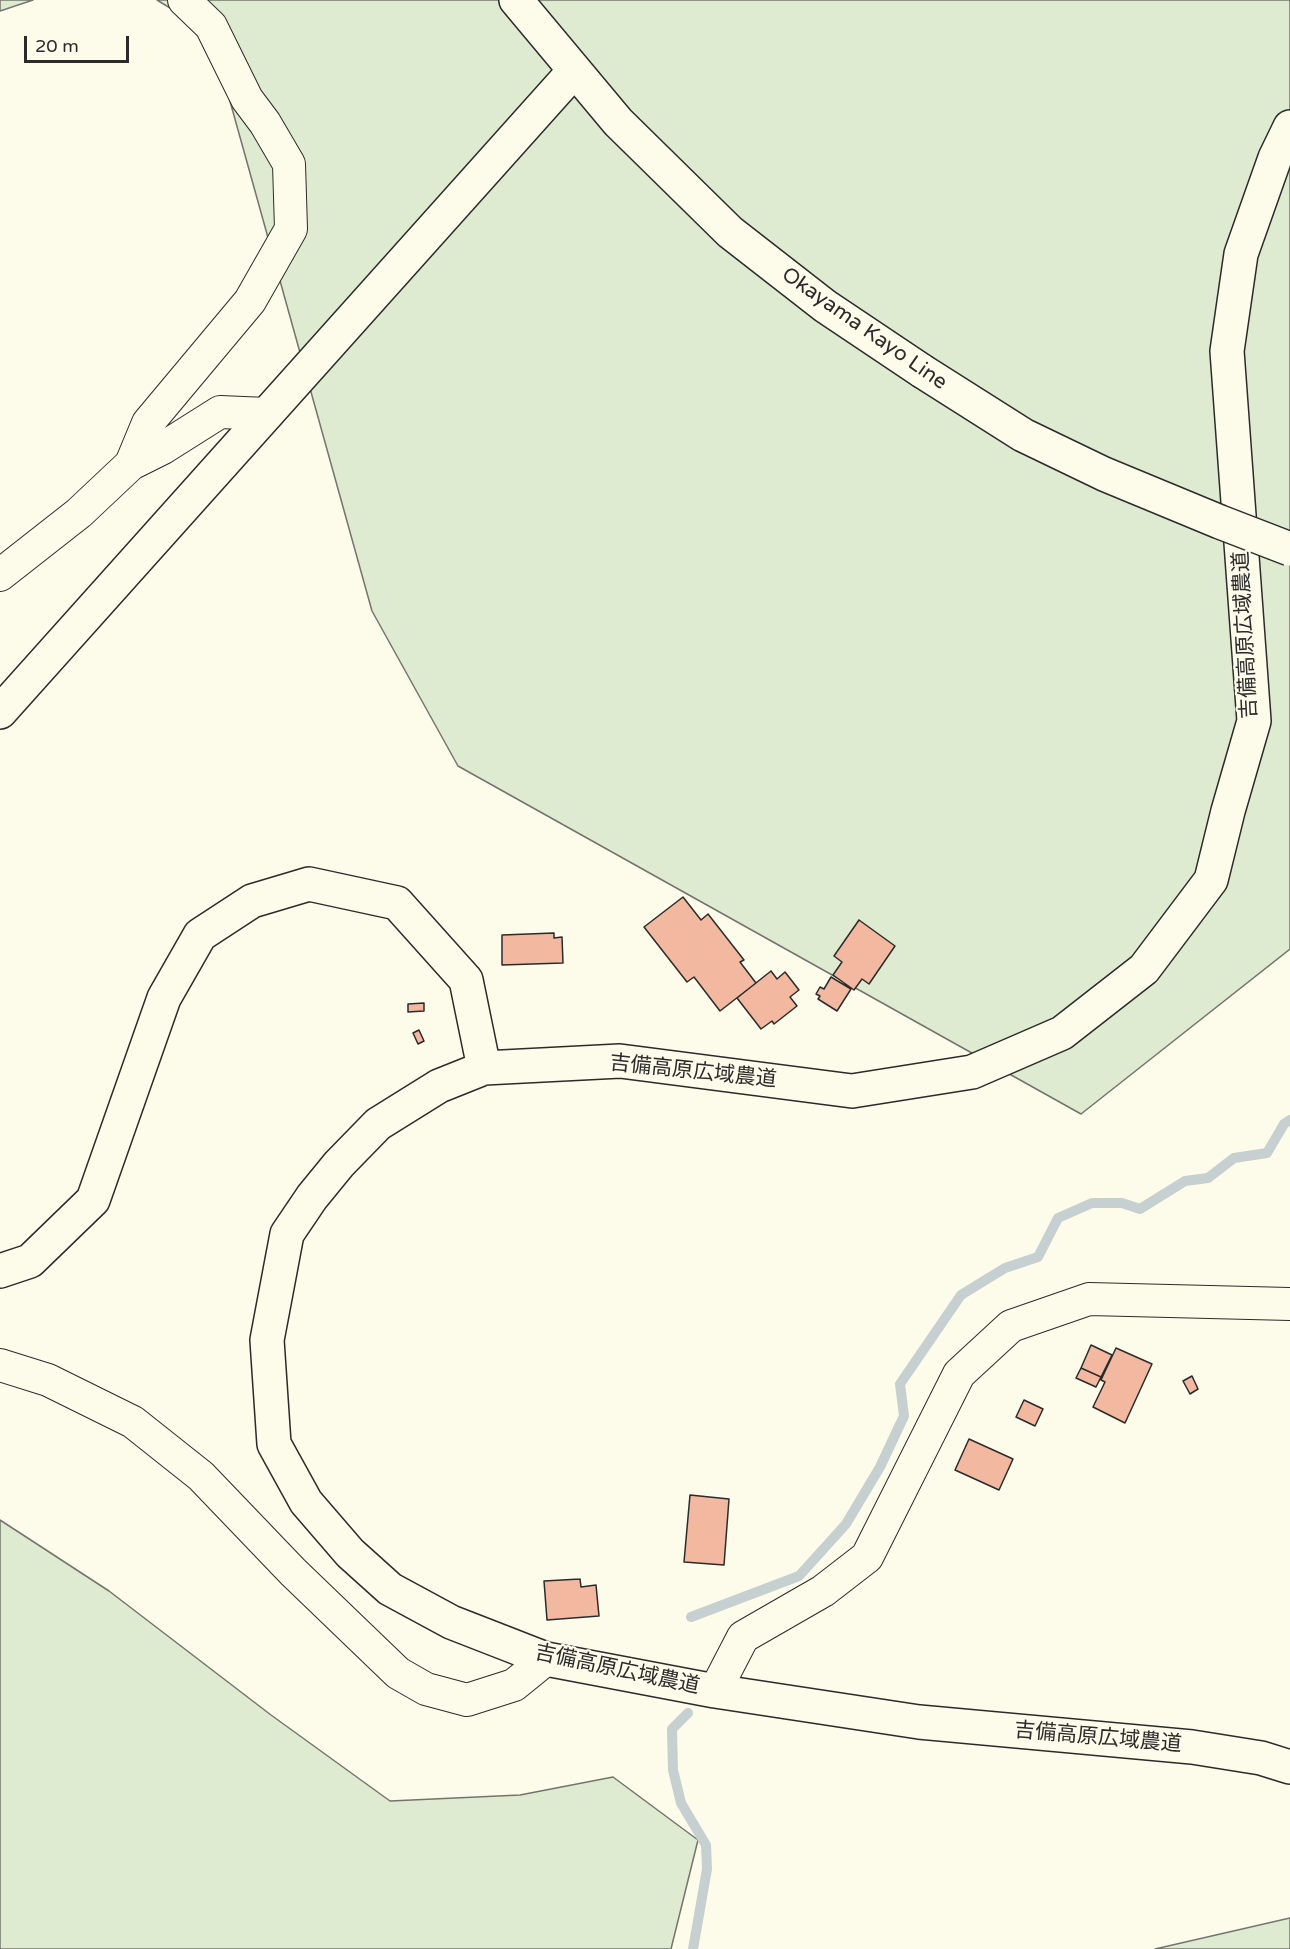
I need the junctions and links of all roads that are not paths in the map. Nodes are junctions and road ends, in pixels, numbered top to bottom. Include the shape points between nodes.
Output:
1 (184, 0) edge
2 (516, 0) edge
3 (574, 70) junction
4 (1290, 128) edge
5 (267, 414) junction
6 (131, 464) junction
7 (1290, 549) edge
8 (0, 575) edge
9 (0, 712) edge
10 (484, 1068) junction
11 (0, 1271) edge
12 (1290, 1304) edge
13 (0, 1365) edge
14 (546, 1659) junction
15 (715, 1691) junction
16 (1290, 1767) edge

1 - 6 street via 212,26 247,99 288,164 291,229 250,301 148,423
2 - 3 street, Okayama Kayo Line
3 - 5 street
3 - 7 street, Okayama Kayo Line, bridge via 618,122 730,232 825,306 1023,435 1104,474
4 - 10 street, 吉備高原広域農道 via 1275,158 1241,254 1227,351 1254,721 1211,880 1144,969 1062,1033 972,1072 852,1091 620,1061
5 - 6 street via 220,412
5 - 9 street
6 - 8 street via 79,513
10 - 11 street via 466,980 397,903 309,884 252,901 200,935 164,998 93,1200 30,1262
10 - 14 street, 吉備高原広域農道 via 439,1086 378,1124 339,1164 287,1234 267,1340 274,1444 306,1502 350,1553 390,1589 451,1622
12 - 15 street via 1089,1299 1011,1326 958,1374 867,1557 823,1591 742,1637
13 - 14 street via 48,1380 133,1422 201,1476 398,1673 426,1689 467,1700 514,1685
14 - 15 street, 吉備高原広域農道
15 - 16 street, 吉備高原広域農道 via 919,1722 1192,1747 1261,1758

